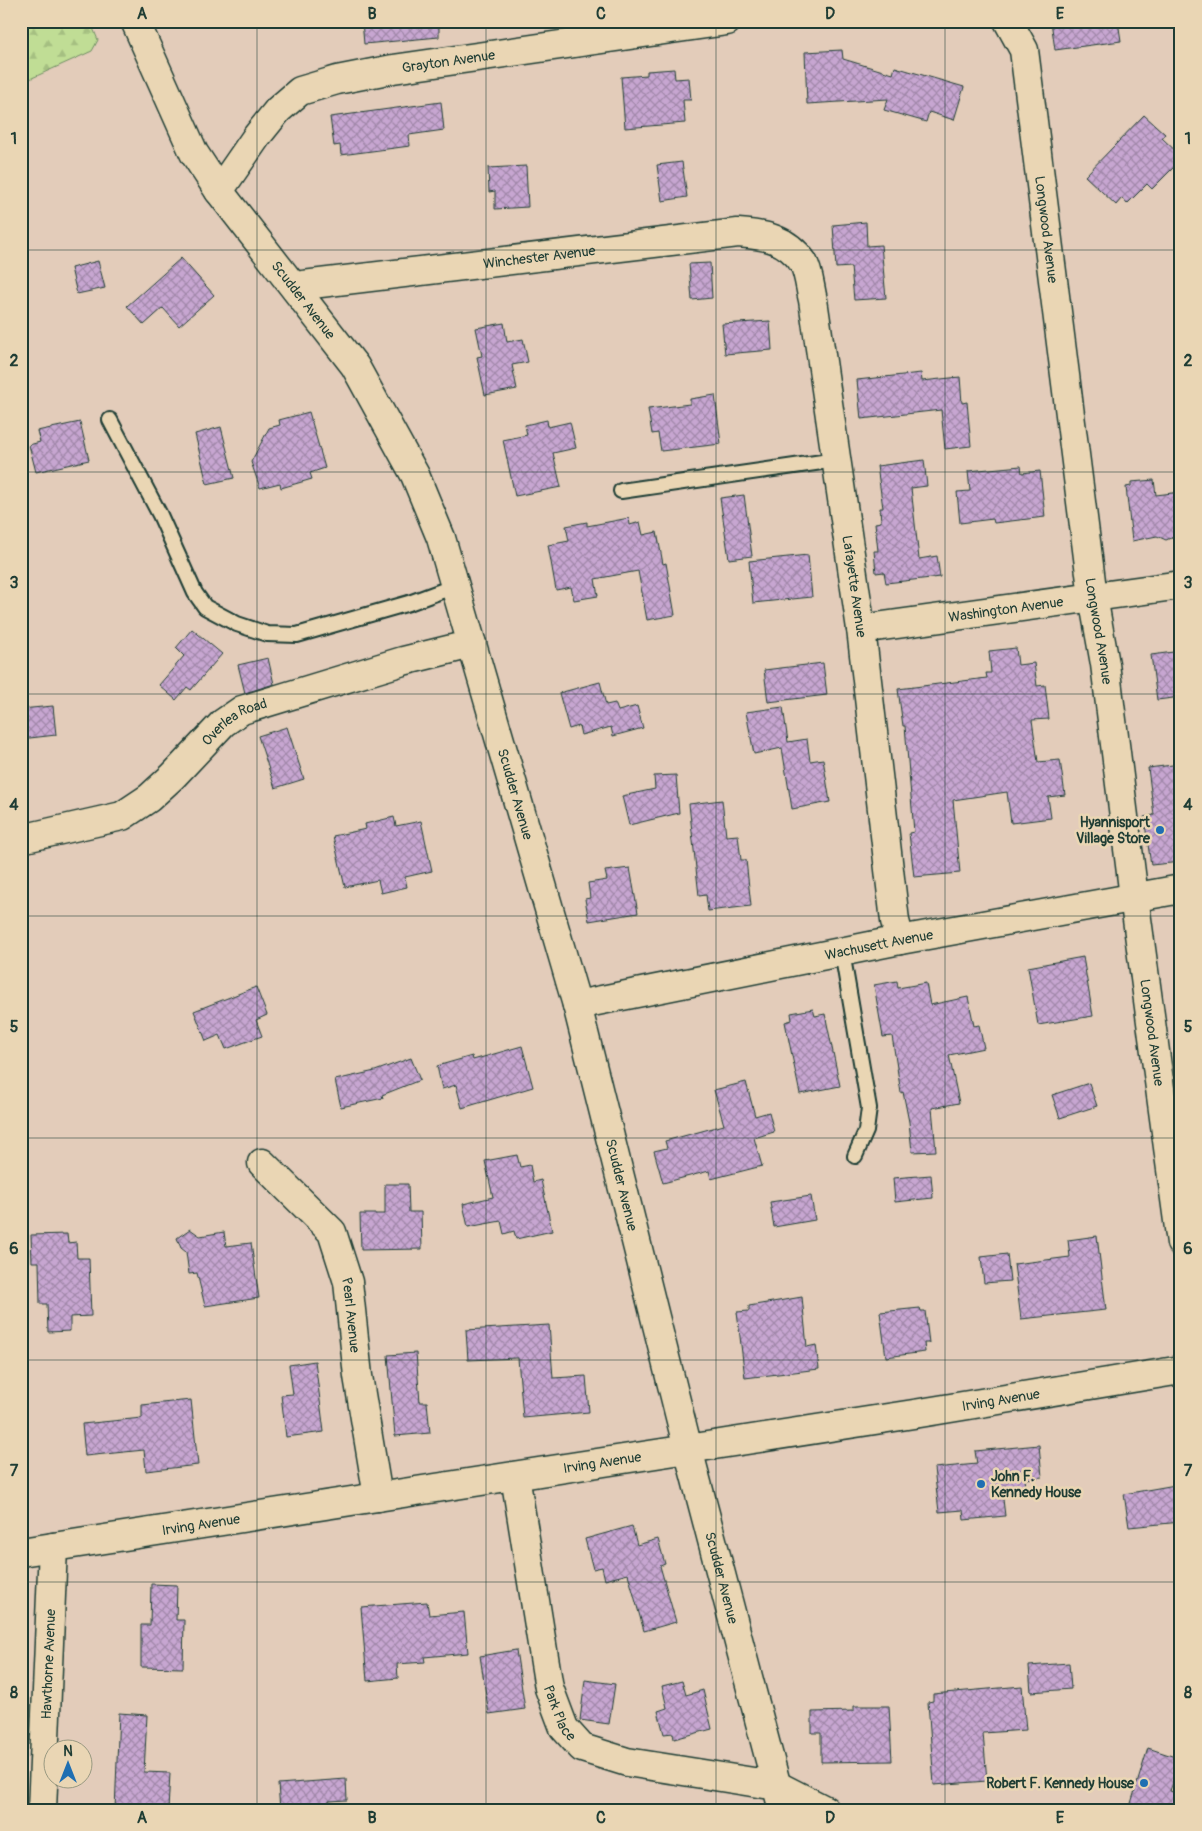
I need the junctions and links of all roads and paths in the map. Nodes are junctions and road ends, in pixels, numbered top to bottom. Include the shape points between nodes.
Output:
1 (135, 21) edge
2 (727, 21) edge
3 (1008, 21) edge
4 (219, 191) junction
5 (782, 243) joint
6 (295, 286) junction
7 (110, 420) dead end
8 (836, 460) junction
9 (620, 491) dead end
10 (1181, 585) edge
11 (455, 586) junction
12 (1094, 597) junction
13 (861, 629) junction
14 (472, 644) junction
15 (21, 839) edge
16 (1181, 889) edge
17 (1134, 897) junction
18 (900, 940) junction
19 (842, 952) junction
20 (577, 1005) junction
21 (855, 1156) dead end
22 (262, 1163) dead end
23 (1181, 1243) edge
24 (1181, 1370) edge
25 (688, 1449) junction
26 (515, 1476) junction
27 (378, 1497) junction
28 (53, 1547) junction
29 (21, 1552) edge
30 (780, 1798) edge
31 (42, 1810) edge
32 (825, 1810) edge

1 - 4 street, Scudder Avenue via 194,153
2 - 4 street, Grayton Avenue via 394,69 300,91 278,110
3 - 12 street, Longwood Avenue via 1024,50
4 - 6 street, Scudder Avenue
5 - 6 street, Winchester Avenue via 767,235 738,233
5 - 8 street, Lafayette Avenue via 803,263 813,300
6 - 11 street, Scudder Avenue via 372,394 415,476 441,538
7 - 11 lane via 160,515 191,586 205,607 236,624 267,634 297,635 409,603
8 - 9 lane
8 - 13 street, Lafayette Avenue
10 - 12 street, Washington Avenue
11 - 14 street, Scudder Avenue
12 - 13 street, Washington Avenue
12 - 17 street, Longwood Avenue
13 - 18 street, Lafayette Avenue via 895,921
14 - 15 street, Overlea Road via 403,661 242,710 224,723 174,776 122,816
14 - 20 street, Scudder Avenue
16 - 17 street, Wachusett Avenue
17 - 18 street, Wachusett Avenue
17 - 23 street, Longwood Avenue
18 - 19 street, Wachusett Avenue
19 - 20 street, Wachusett Avenue
19 - 21 lane via 869,1108 866,1131
20 - 25 street, Scudder Avenue
22 - 27 street, Pearl Avenue via 332,1232 348,1282 358,1376
24 - 25 street, Irving Avenue
25 - 26 street, Irving Avenue
25 - 30 street, Scudder Avenue
26 - 27 street, Irving Avenue
26 - 30 street, Park Place via 549,1688 564,1728 582,1748 627,1762
27 - 28 street, Irving Avenue
28 - 29 street, Irving Avenue
28 - 31 street, Hawthorne Avenue
30 - 32 street, Park Place

